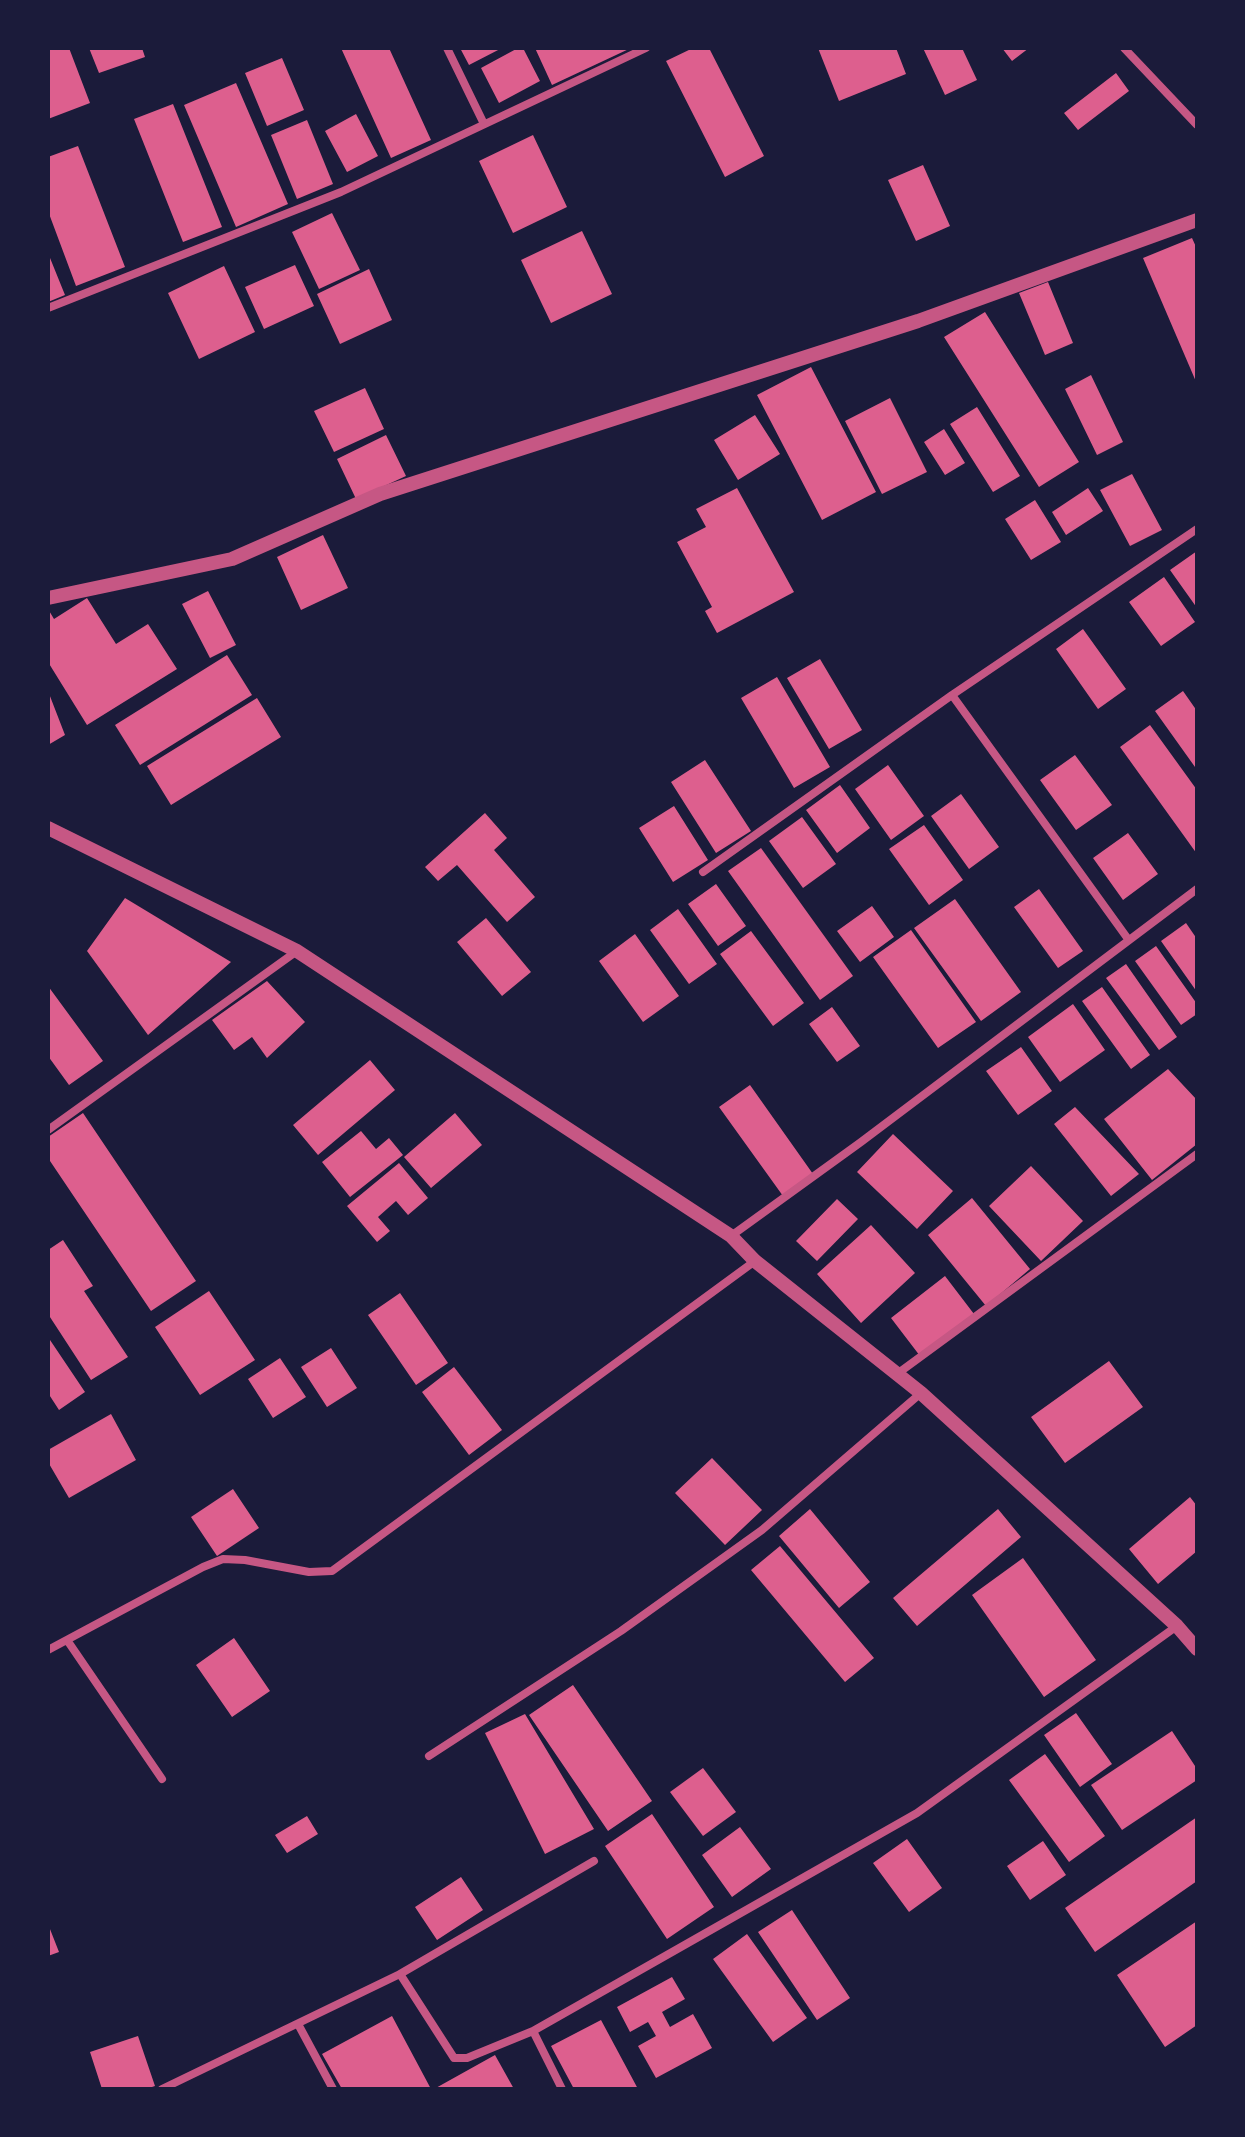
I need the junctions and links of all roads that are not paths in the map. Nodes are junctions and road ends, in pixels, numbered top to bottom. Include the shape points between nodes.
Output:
1 (447, 48) edge
2 (646, 48) edge
3 (1124, 48) edge
4 (484, 124) junction
5 (1197, 125) edge
6 (1197, 220) edge
7 (48, 308) edge
8 (1197, 529) edge
9 (48, 598) edge
10 (952, 695) junction
11 (48, 828) edge
12 (703, 872) dead end
13 (1197, 889) edge
14 (1128, 939) junction
15 (297, 951) junction
16 (48, 1130) edge
17 (1197, 1154) edge
18 (731, 1236) junction
19 (755, 1261) junction
20 (897, 1374) junction
21 (921, 1393) junction
22 (1177, 1626) junction
23 (67, 1640) junction
24 (1197, 1649) edge
25 (48, 1650) edge
26 (429, 1756) dead end
27 (162, 1779) dead end
28 (594, 1861) dead end
29 (400, 1974) junction
30 (298, 2024) junction
31 (533, 2031) junction
32 (162, 2089) edge
33 (333, 2089) edge
34 (562, 2089) edge

1 - 4 street
2 - 4 street
3 - 5 street
4 - 7 street via 341,192
6 - 9 street via 918,321 380,494 232,559
8 - 10 street
10 - 12 street
10 - 14 street
11 - 15 street
13 - 14 street
14 - 18 street
15 - 16 street
15 - 18 street
17 - 20 street
18 - 19 street
19 - 20 street
19 - 23 street via 332,1571 223,1559
20 - 21 street
21 - 22 street
21 - 26 street via 762,1530 621,1631
22 - 24 street
22 - 31 street via 917,1813
23 - 25 street
23 - 27 street
28 - 29 street
29 - 30 street
29 - 31 street via 454,2058 467,2058
30 - 32 street
30 - 33 street
31 - 34 street

